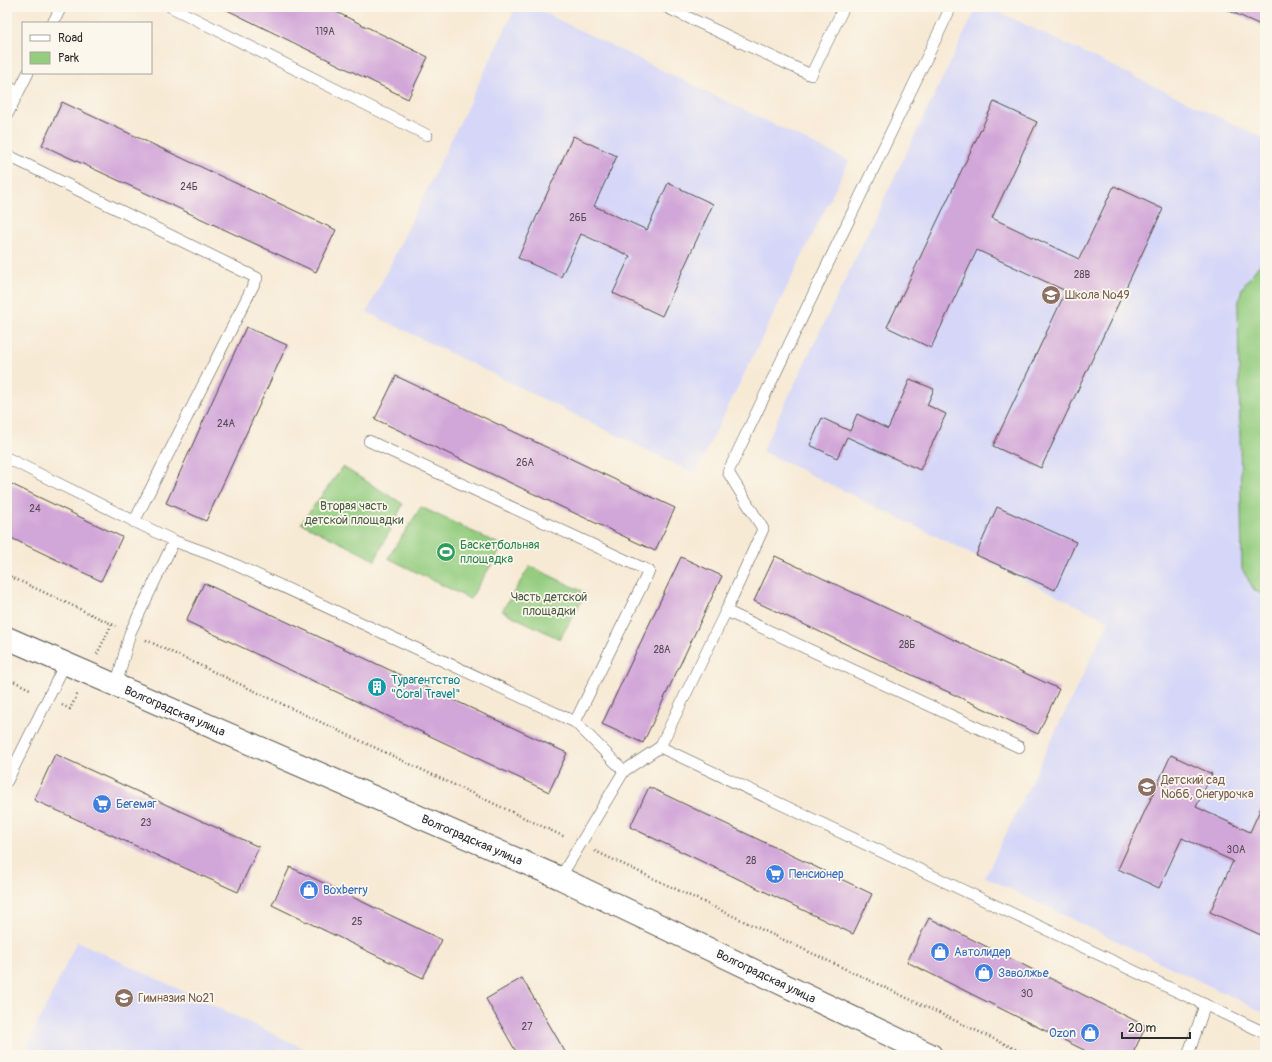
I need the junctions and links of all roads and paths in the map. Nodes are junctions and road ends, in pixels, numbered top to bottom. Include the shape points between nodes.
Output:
1 (61, 7) edge
2 (171, 7) edge
3 (666, 7) edge
4 (844, 7) edge
5 (951, 7) edge
6 (54, 22) edge
7 (27, 74) edge
8 (7, 86) edge
9 (18, 92) junction
10 (7, 114) edge
11 (427, 135) dead end
12 (7, 155) edge
13 (368, 441) dead end
14 (7, 458) edge
15 (134, 522) junction
16 (174, 541) junction
17 (7, 575) edge
18 (726, 611) junction
19 (130, 633) junction
20 (7, 638) edge
21 (65, 664) junction
22 (116, 686) junction
23 (575, 722) junction
24 (660, 747) junction
25 (1019, 747) dead end
26 (624, 771) junction
27 (7, 781) edge
28 (580, 844) junction
29 (560, 878) junction
30 (1205, 1005) junction
31 (1265, 1033) edge
32 (931, 1055) edge
33 (1028, 1055) edge
34 (1188, 1055) edge

1 - 6 lane
2 - 11 lane
3 - 4 lane via 812,75
5 - 18 lane via 728,472 763,529
7 - 9 lane
8 - 9 lane
9 - 10 lane
12 - 15 lane via 256,278
13 - 23 lane via 649,571
14 - 15 lane
15 - 16 lane
16 - 19 lane
16 - 23 lane via 223,559
17 - 19 path
18 - 24 lane
18 - 25 lane
19 - 22 lane
19 - 28 path
20 - 21 main road, Волгоградская улица
21 - 22 main road, Волгоградская улица
21 - 27 lane
22 - 29 main road, Волгоградская улица
23 - 26 lane
24 - 26 lane
24 - 30 lane
26 - 28 lane
28 - 29 lane
28 - 33 path
29 - 32 main road, Волгоградская улица
30 - 31 lane
30 - 34 lane

